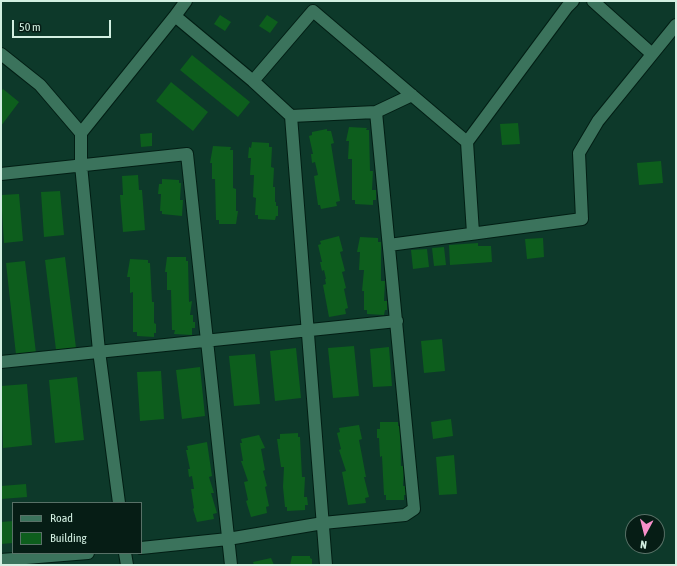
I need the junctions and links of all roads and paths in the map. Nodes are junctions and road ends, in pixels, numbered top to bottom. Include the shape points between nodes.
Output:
1 (186, 1) edge
2 (574, 1) edge
3 (593, 1) edge
4 (175, 16) junction
5 (676, 25) edge
6 (1, 54) edge
7 (652, 54) junction
8 (253, 81) junction
9 (412, 95) junction
10 (376, 112) junction
11 (291, 116) junction
12 (81, 133) junction
13 (467, 142) junction
14 (81, 166) junction
15 (1, 174) edge
16 (473, 234) junction
17 (389, 244) junction
18 (397, 321) junction
19 (308, 330) junction
20 (207, 340) junction
21 (99, 351) junction
22 (1, 362) edge
23 (119, 502) edge
24 (323, 523) junction
25 (228, 539) junction
26 (142, 548) edge
27 (80, 554) edge
28 (125, 554) edge
29 (1, 560) edge
30 (15, 562) edge
31 (127, 565) edge
32 (231, 565) edge
33 (326, 565) edge

1 - 4 street
2 - 13 street
3 - 7 street
4 - 8 street
4 - 12 street
5 - 7 street
6 - 12 street via 40,85
7 - 16 street via 598,121 578,153 582,219
8 - 9 street via 314,11
8 - 11 street
9 - 10 street
9 - 13 street
10 - 11 street
10 - 17 street
11 - 19 street
12 - 14 street
13 - 16 street
14 - 15 street
14 - 20 street via 187,154
14 - 21 street
16 - 17 street
17 - 18 street
18 - 19 street
18 - 24 street via 414,509 405,515
19 - 20 street
19 - 24 street
20 - 21 street
20 - 25 street
21 - 22 street
21 - 23 street
24 - 25 street
24 - 33 street
25 - 26 street
25 - 32 street
27 - 30 street
28 - 31 street
29 - 30 street

